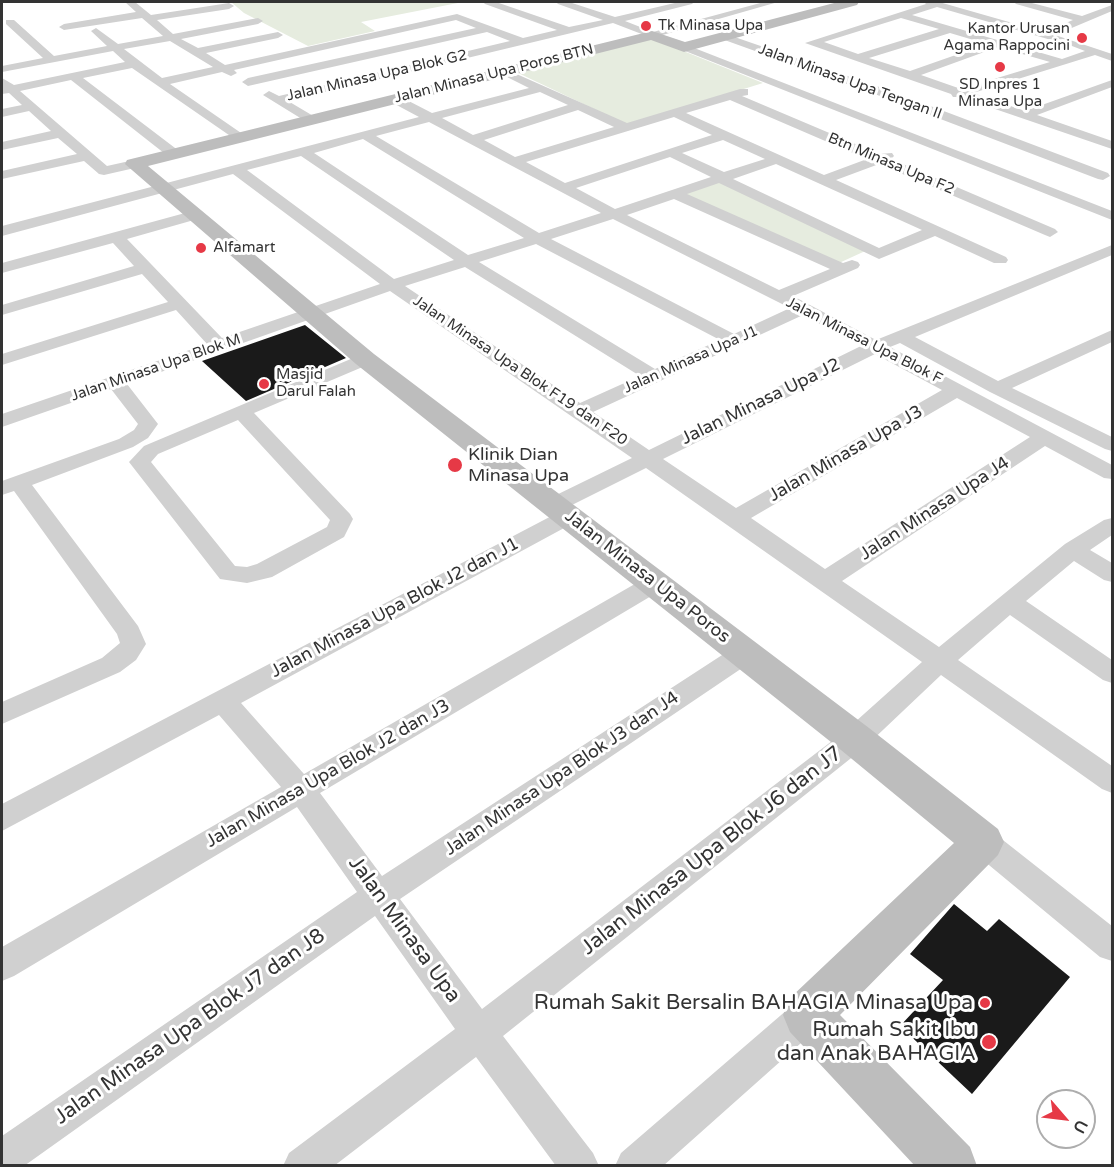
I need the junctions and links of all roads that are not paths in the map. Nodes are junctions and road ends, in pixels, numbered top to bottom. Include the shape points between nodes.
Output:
1 (130, 2) edge
2 (488, 2) edge
3 (561, 2) edge
4 (634, 2) edge
5 (689, 2) edge
6 (773, 2) edge
7 (852, 2) edge
8 (1025, 2) edge
9 (933, 3) edge
10 (229, 6) dead end
11 (750, 8) junction
12 (1113, 8) edge
13 (659, 9) junction
14 (74, 10) dead end
15 (901, 15) junction
16 (147, 16) junction
17 (614, 20) junction
18 (785, 20) junction
19 (1084, 20) junction
20 (258, 21) dead end
21 (10, 22) dead end
22 (64, 27) dead end
23 (92, 27) junction
24 (486, 28) junction
25 (951, 29) junction
26 (569, 31) junction
27 (278, 35) dead end
28 (652, 35) junction
29 (1045, 35) junction
30 (723, 36) junction
31 (171, 37) junction
32 (522, 42) junction
33 (908, 42) junction
34 (999, 43) junction
35 (324, 45) junction
36 (803, 45) junction
37 (684, 47) junction
38 (116, 48) junction
39 (196, 52) junction
40 (1095, 52) junction
41 (476, 53) junction
42 (773, 53) junction
43 (859, 57) junction
44 (348, 58) junction
45 (958, 58) junction
46 (1113, 58) edge
47 (52, 60) junction
48 (1061, 62) junction
49 (134, 64) junction
50 (223, 68) junction
51 (2, 69) edge
52 (507, 70) junction
53 (384, 75) junction
54 (911, 75) junction
55 (73, 76) junction
56 (162, 82) junction
57 (248, 82) junction
58 (772, 83) junction
59 (1113, 83) edge
60 (5, 87) edge
61 (542, 88) junction
62 (884, 93) junction
63 (962, 93) junction
64 (731, 96) junction
65 (394, 99) junction
66 (277, 100) junction
67 (33, 106) junction
68 (579, 106) junction
69 (917, 106) junction
70 (838, 108) junction
71 (2, 113) edge
72 (675, 113) junction
73 (1026, 115) junction
74 (430, 118) junction
75 (310, 120) junction
76 (627, 128) junction
77 (1103, 128) dead end
78 (62, 133) junction
79 (724, 135) junction
80 (1083, 135) junction
81 (367, 136) junction
82 (240, 138) junction
83 (471, 140) junction
84 (927, 143) junction
85 (1113, 145) edge
86 (2, 146) edge
87 (304, 152) junction
88 (669, 152) junction
89 (174, 154) junction
90 (87, 156) junction
91 (777, 159) junction
92 (880, 159) junction
93 (512, 162) junction
94 (134, 164) junction
95 (237, 170) junction
96 (1108, 174) edge
97 (2, 175) edge
98 (722, 177) junction
99 (824, 180) junction
100 (164, 188) junction
101 (563, 188) junction
102 (675, 194) junction
103 (1062, 195) junction
104 (614, 214) junction
105 (196, 215) junction
106 (1113, 216) edge
107 (936, 230) junction
108 (2, 231) edge
109 (1050, 232) dead end
110 (116, 237) junction
111 (536, 237) junction
112 (1113, 250) edge
113 (879, 254) junction
114 (1000, 260) dead end
115 (466, 261) junction
116 (2, 268) edge
117 (145, 268) junction
118 (844, 269) junction
119 (392, 285) junction
120 (778, 296) junction
121 (178, 304) junction
122 (803, 309) junction
123 (2, 310) edge
124 (310, 315) junction
125 (1113, 334) edge
126 (900, 336) junction
127 (733, 340) junction
128 (219, 346) junction
129 (874, 347) junction
130 (365, 359) junction
131 (2, 360) edge
132 (653, 376) junction
133 (116, 382) junction
134 (997, 388) junction
135 (958, 390) junction
136 (241, 411) junction
137 (579, 411) junction
138 (4, 415) edge
139 (1044, 437) junction
140 (1113, 445) edge
141 (648, 458) junction
142 (1113, 473) edge
143 (10, 484) edge
144 (562, 511) junction
145 (735, 518) junction
146 (1113, 525) edge
147 (1073, 550) junction
148 (1113, 574) edge
149 (826, 580) junction
150 (655, 583) junction
151 (1009, 602) junction
152 (745, 653) junction
153 (940, 661) junction
154 (1113, 673) edge
155 (222, 700) junction
156 (2, 713) edge
157 (855, 739) junction
158 (1113, 781) edge
159 (301, 790) junction
160 (2, 819) edge
161 (983, 842) junction
162 (379, 895) junction
163 (1113, 945) edge
164 (2, 965) edge
165 (807, 1015) junction
166 (479, 1033) junction
167 (2, 1158) edge
168 (302, 1166) edge
169 (580, 1166) edge
170 (634, 1166) edge
171 (951, 1166) edge

1 - 16 street, Jalan Minasa Upa Blok G2
2 - 26 street
3 - 17 street
4 - 13 street
5 - 13 street, Jalan Minasa Upa Blok G2
6 - 11 street
7 - 18 street
8 - 19 street
9 - 15 street
9 - 29 street
10 - 16 street
11 - 18 street
11 - 28 street
12 - 19 street
13 - 17 street, Jalan Minasa Upa Blok G2
14 - 23 street
15 - 25 street
15 - 36 street
16 - 23 street
16 - 31 street, Jalan Minasa Upa Blok G2
17 - 26 street, Jalan Minasa Upa Blok G2
17 - 28 street
18 - 30 street
19 - 29 street
20 - 31 street
21 - 47 street
22 - 23 street
23 - 38 street
24 - 32 street
24 - 35 street via 457,17
24 - 44 street
25 - 33 street
25 - 34 street
26 - 32 street, Jalan Minasa Upa Blok G2
27 - 39 street
28 - 37 street
28 - 52 street, Jalan Minasa Upa Poros BTN
29 - 40 street
30 - 37 street
30 - 42 street, Jalan Minasa Upa Tengan II
31 - 38 street
31 - 39 street, Jalan Minasa Upa Blok G2
32 - 41 street, Jalan Minasa Upa Blok G2
33 - 43 street
33 - 45 street
34 - 45 street
34 - 48 street
35 - 44 street
35 - 50 street
36 - 42 street
36 - 43 street
37 - 58 street
38 - 47 street
38 - 49 street
39 - 50 street, Jalan Minasa Upa Blok G2
40 - 46 street
40 - 48 street
41 - 52 street
41 - 53 street, Jalan Minasa Upa Blok G2
42 - 62 street, Jalan Minasa Upa Tengan II
43 - 54 street
44 - 53 street
44 - 57 street
45 - 54 street
47 - 51 street
48 - 63 street
49 - 55 street
49 - 56 street
50 - 56 street
50 - 57 street, Jalan Minasa Upa Blok G2
52 - 61 street
52 - 65 street, Jalan Minasa Upa Poros BTN
53 - 66 street, Jalan Minasa Upa Blok G2
54 - 63 street
55 - 60 street
55 - 89 street
56 - 82 street
57 - 66 street, Jalan Minasa Upa Blok G2
58 - 64 street
58 - 70 street
59 - 73 street
60 - 67 street
61 - 68 street
61 - 74 street
62 - 69 street, Jalan Minasa Upa Tengan II
62 - 70 street
63 - 69 street
63 - 73 street
64 - 72 street
64 - 92 street, Btn Minasa Upa F2
65 - 74 street, Jalan Minasa Upa Blok F
65 - 75 street, Jalan Minasa Upa Poros BTN
66 - 75 street, Jalan Minasa Upa Blok G2
67 - 71 street
67 - 78 street
68 - 76 street
68 - 83 street
69 - 96 street, Jalan Minasa Upa Tengan II
70 - 84 street
72 - 76 street
72 - 79 street
73 - 80 street
74 - 81 street
74 - 83 street, Jalan Minasa Upa Blok F
75 - 82 street, Jalan Minasa Upa Poros BTN
76 - 93 street
77 - 80 street
78 - 86 street
78 - 90 street
79 - 88 street
79 - 91 street
80 - 85 street
81 - 87 street
81 - 111 street
82 - 89 street, Jalan Minasa Upa Poros BTN
83 - 93 street, Jalan Minasa Upa Blok F
84 - 92 street
84 - 103 street
87 - 95 street
87 - 115 street
88 - 98 street
88 - 101 street
89 - 94 street, Jalan Minasa Upa Poros BTN
90 - 94 street, Jalan Minasa Upa Poros BTN via 105,171
90 - 97 street
91 - 98 street
91 - 99 street
92 - 99 street
92 - 109 street, Btn Minasa Upa F2
93 - 101 street, Jalan Minasa Upa Blok F
94 - 100 street
95 - 100 street
95 - 119 street, Jalan Minasa Upa Blok F19 dan F20
96 - 103 street, Jalan Minasa Upa Tengan II
98 - 102 street
98 - 113 street
99 - 107 street
100 - 105 street
100 - 108 street
101 - 104 street, Jalan Minasa Upa Blok F
102 - 104 street
102 - 118 street
103 - 106 street
104 - 111 street
104 - 120 street, Jalan Minasa Upa Blok F
105 - 110 street
105 - 124 street
107 - 113 street
107 - 114 street
110 - 116 street
110 - 117 street
111 - 115 street
111 - 127 street
112 - 126 street, Jalan Minasa Upa J2
113 - 118 street
115 - 119 street
115 - 132 street
117 - 121 street
117 - 123 street
118 - 120 street
119 - 124 street
119 - 137 street, Jalan Minasa Upa Blok F19 dan F20
120 - 122 street, Jalan Minasa Upa Blok F
121 - 128 street
121 - 131 street
122 - 127 street, Jalan Minasa Upa J1
122 - 129 street, Jalan Minasa Upa Blok F
124 - 128 street, Jalan Minasa Upa Blok M
124 - 130 street, Jalan Minasa Upa Poros
125 - 134 street
126 - 129 street, Jalan Minasa Upa J2
126 - 134 street
127 - 132 street, Jalan Minasa Upa J1
128 - 133 street, Jalan Minasa Upa Blok M
129 - 135 street, Jalan Minasa Upa Blok F
129 - 141 street, Jalan Minasa Upa J2
130 - 136 street
130 - 144 street, Jalan Minasa Upa Poros
132 - 137 street, Jalan Minasa Upa J1
133 - 138 street, Jalan Minasa Upa Blok M
133 - 143 street via 148,424 141,434
134 - 140 street
135 - 139 street, Jalan Minasa Upa Blok F
135 - 145 street, Jalan Minasa Upa J3
136 - 136 street via 151,450 140,462 228,573 247,575 264,571 336,532 342,519
137 - 141 street, Jalan Minasa Upa Blok F19 dan F20
139 - 142 street, Jalan Minasa Upa Blok F
139 - 149 street, Jalan Minasa Upa J4
141 - 144 street, Jalan Minasa Upa J2
141 - 145 street, Jalan Minasa Upa Blok F19 dan F20
143 - 156 street via 129,632 133,644 111,665
144 - 150 street, Jalan Minasa Upa Poros
144 - 155 street, Jalan Minasa Upa Blok J2 dan J1
145 - 149 street, Jalan Minasa Upa Blok F19 dan F20
146 - 147 street, Jalan Minasa Upa Blok J6 dan J7
147 - 148 street
147 - 151 street, Jalan Minasa Upa Blok J6 dan J7
149 - 153 street, Jalan Minasa Upa Blok F19 dan F20
150 - 152 street, Jalan Minasa Upa Poros
150 - 159 street, Jalan Minasa Upa Blok J2 dan J3
151 - 153 street, Jalan Minasa Upa Blok J6 dan J7
151 - 154 street
152 - 157 street, Jalan Minasa Upa Poros
152 - 162 street, Jalan Minasa Upa Blok J3 dan J4
153 - 157 street, Jalan Minasa Upa Blok J6 dan J7
153 - 158 street, Jalan Minasa Upa Blok F19 dan F20
155 - 159 street, Jalan Minasa Upa
155 - 160 street, Jalan Minasa Upa Blok J2 dan J1
157 - 161 street, Jalan Minasa Upa Poros
157 - 166 street, Jalan Minasa Upa Blok J6 dan J7
159 - 162 street, Jalan Minasa Upa
159 - 164 street, Jalan Minasa Upa Blok J2 dan J3
161 - 163 street
161 - 165 street
162 - 166 street, Jalan Minasa Upa
162 - 167 street, Jalan Minasa Upa Blok J7 dan J8
165 - 170 street
165 - 171 street
166 - 168 street, Jalan Minasa Upa Blok J6 dan J7
166 - 169 street, Jalan Minasa Upa

